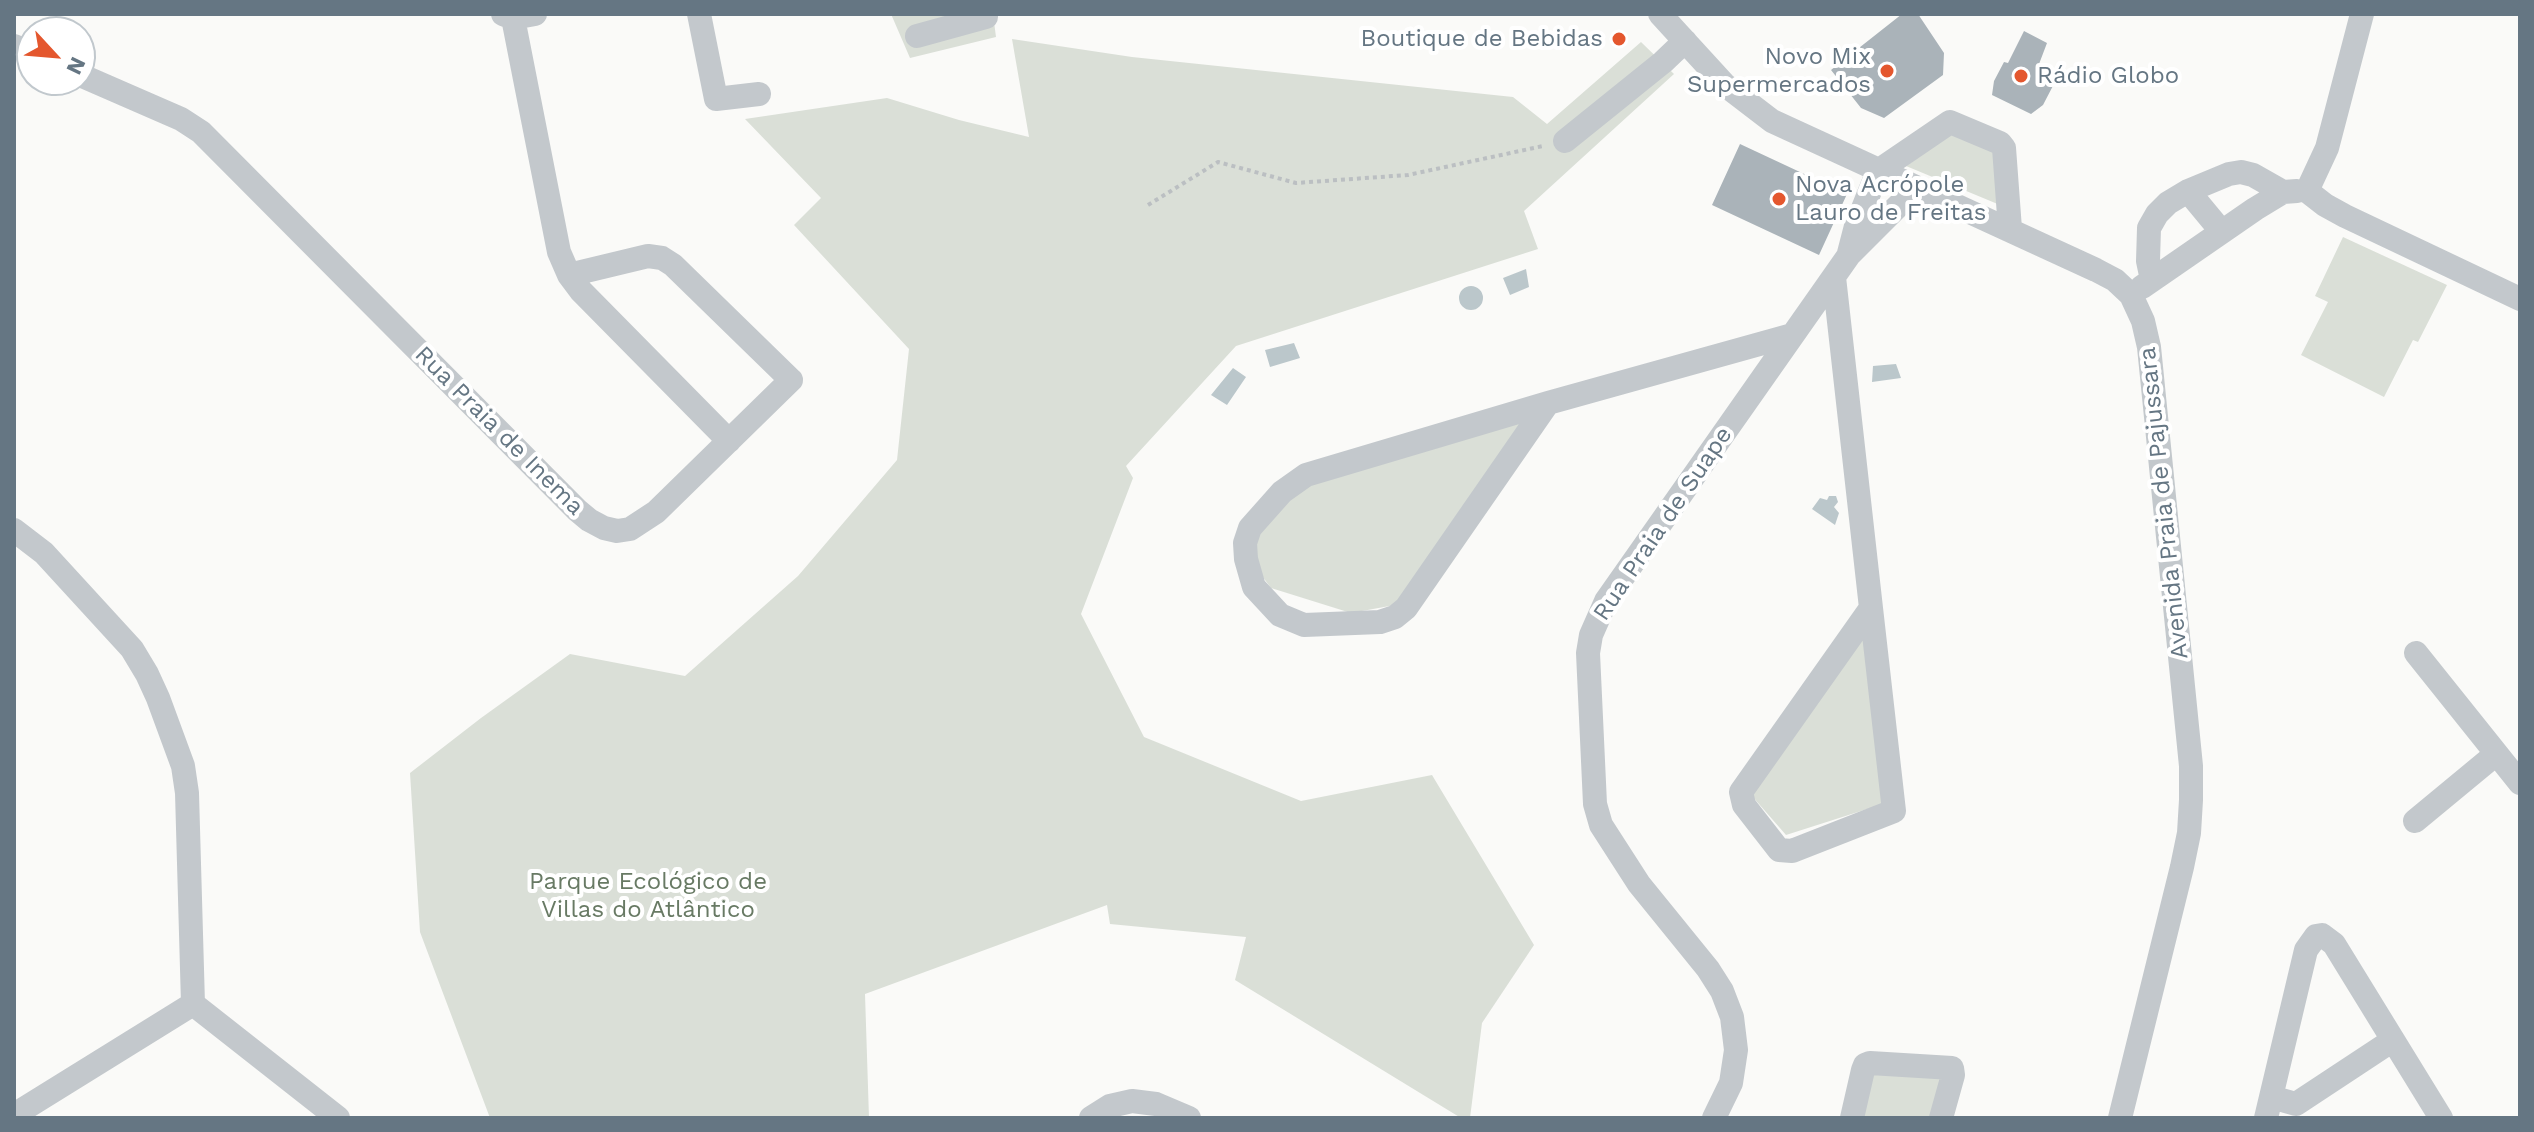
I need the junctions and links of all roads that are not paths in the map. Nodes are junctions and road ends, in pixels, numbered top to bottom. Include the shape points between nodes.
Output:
1 (699, 14) edge
2 (986, 14) edge
3 (1660, 14) edge
4 (2362, 14) edge
5 (517, 15) edge
6 (917, 36) dead end
7 (1685, 41) junction
8 (96, 82) edge
9 (759, 94) dead end
10 (1565, 141) road end
11 (1878, 171) junction
12 (1916, 188) junction
13 (2188, 191) junction
14 (2295, 192) junction
15 (2010, 229) junction
16 (2222, 232) junction
17 (1849, 255) junction
18 (569, 275) junction
19 (1834, 277) junction
20 (2152, 280) junction
21 (2131, 295) junction
22 (2520, 299) edge
23 (1792, 335) junction
24 (1548, 403) junction
25 (729, 441) junction
26 (14, 530) edge
27 (1871, 608) junction
28 (2416, 653) dead end
29 (2496, 754) junction
30 (2520, 783) edge
31 (2415, 821) dead end
32 (193, 1004) junction
33 (2393, 1040) junction
34 (2268, 1108) edge
35 (2299, 1111) edge
36 (28, 1112) edge
37 (338, 1118) edge
38 (1091, 1118) edge
39 (1189, 1118) edge
40 (1714, 1118) edge
41 (1852, 1118) edge
42 (1941, 1118) edge
43 (2120, 1118) edge
44 (2441, 1118) edge

1 - 9 street via 716,99
2 - 6 street
3 - 7 street
4 - 14 street via 2327,148
5 - 18 street via 559,252
7 - 10 street
7 - 11 street via 1749,106
8 - 25 street, Rua Praia de Inema via 181,119 217,145 589,520 617,531 643,523
11 - 12 street
11 - 15 street via 1943,125 1958,123 2004,148
11 - 17 street, Rua Praia de Suape
12 - 15 street
12 - 17 street, Rua Praia de Suape
13 - 14 street via 2241,172
13 - 16 street
13 - 20 street via 2168,203 2149,228
14 - 16 street
14 - 22 street
15 - 21 street via 2115,280
16 - 20 street
17 - 19 street, Rua Praia de Suape
18 - 25 street
18 - 25 street, Rua Praia de Inema via 648,256 662,258 791,380
19 - 23 street, Rua Praia de Suape
19 - 27 street
20 - 21 street
21 - 43 street, Avenida Praia de Pajussara via 2149,347 2191,800 2182,867
23 - 24 street
23 - 40 street, Rua Praia de Suape via 1606,601 1588,653 1595,804 1601,825 1639,884 1708,969 1732,1017 1736,1050 1731,1083
24 - 24 street via 1395,617 1304,625 1280,615 1254,587 1246,559 1250,528 1294,481
26 - 32 street via 44,553 132,649 158,698 183,766 187,793
27 - 27 street via 1741,792 1744,805 1779,850 1792,851 1894,811
28 - 29 street
29 - 30 street
29 - 31 street
32 - 36 street
32 - 37 street
33 - 34 street via 2334,944 2316,936 2306,950
33 - 35 street
33 - 44 street
34 - 35 street
38 - 39 street via 1132,1101
41 - 42 street via 1863,1070 1870,1063 1952,1068

